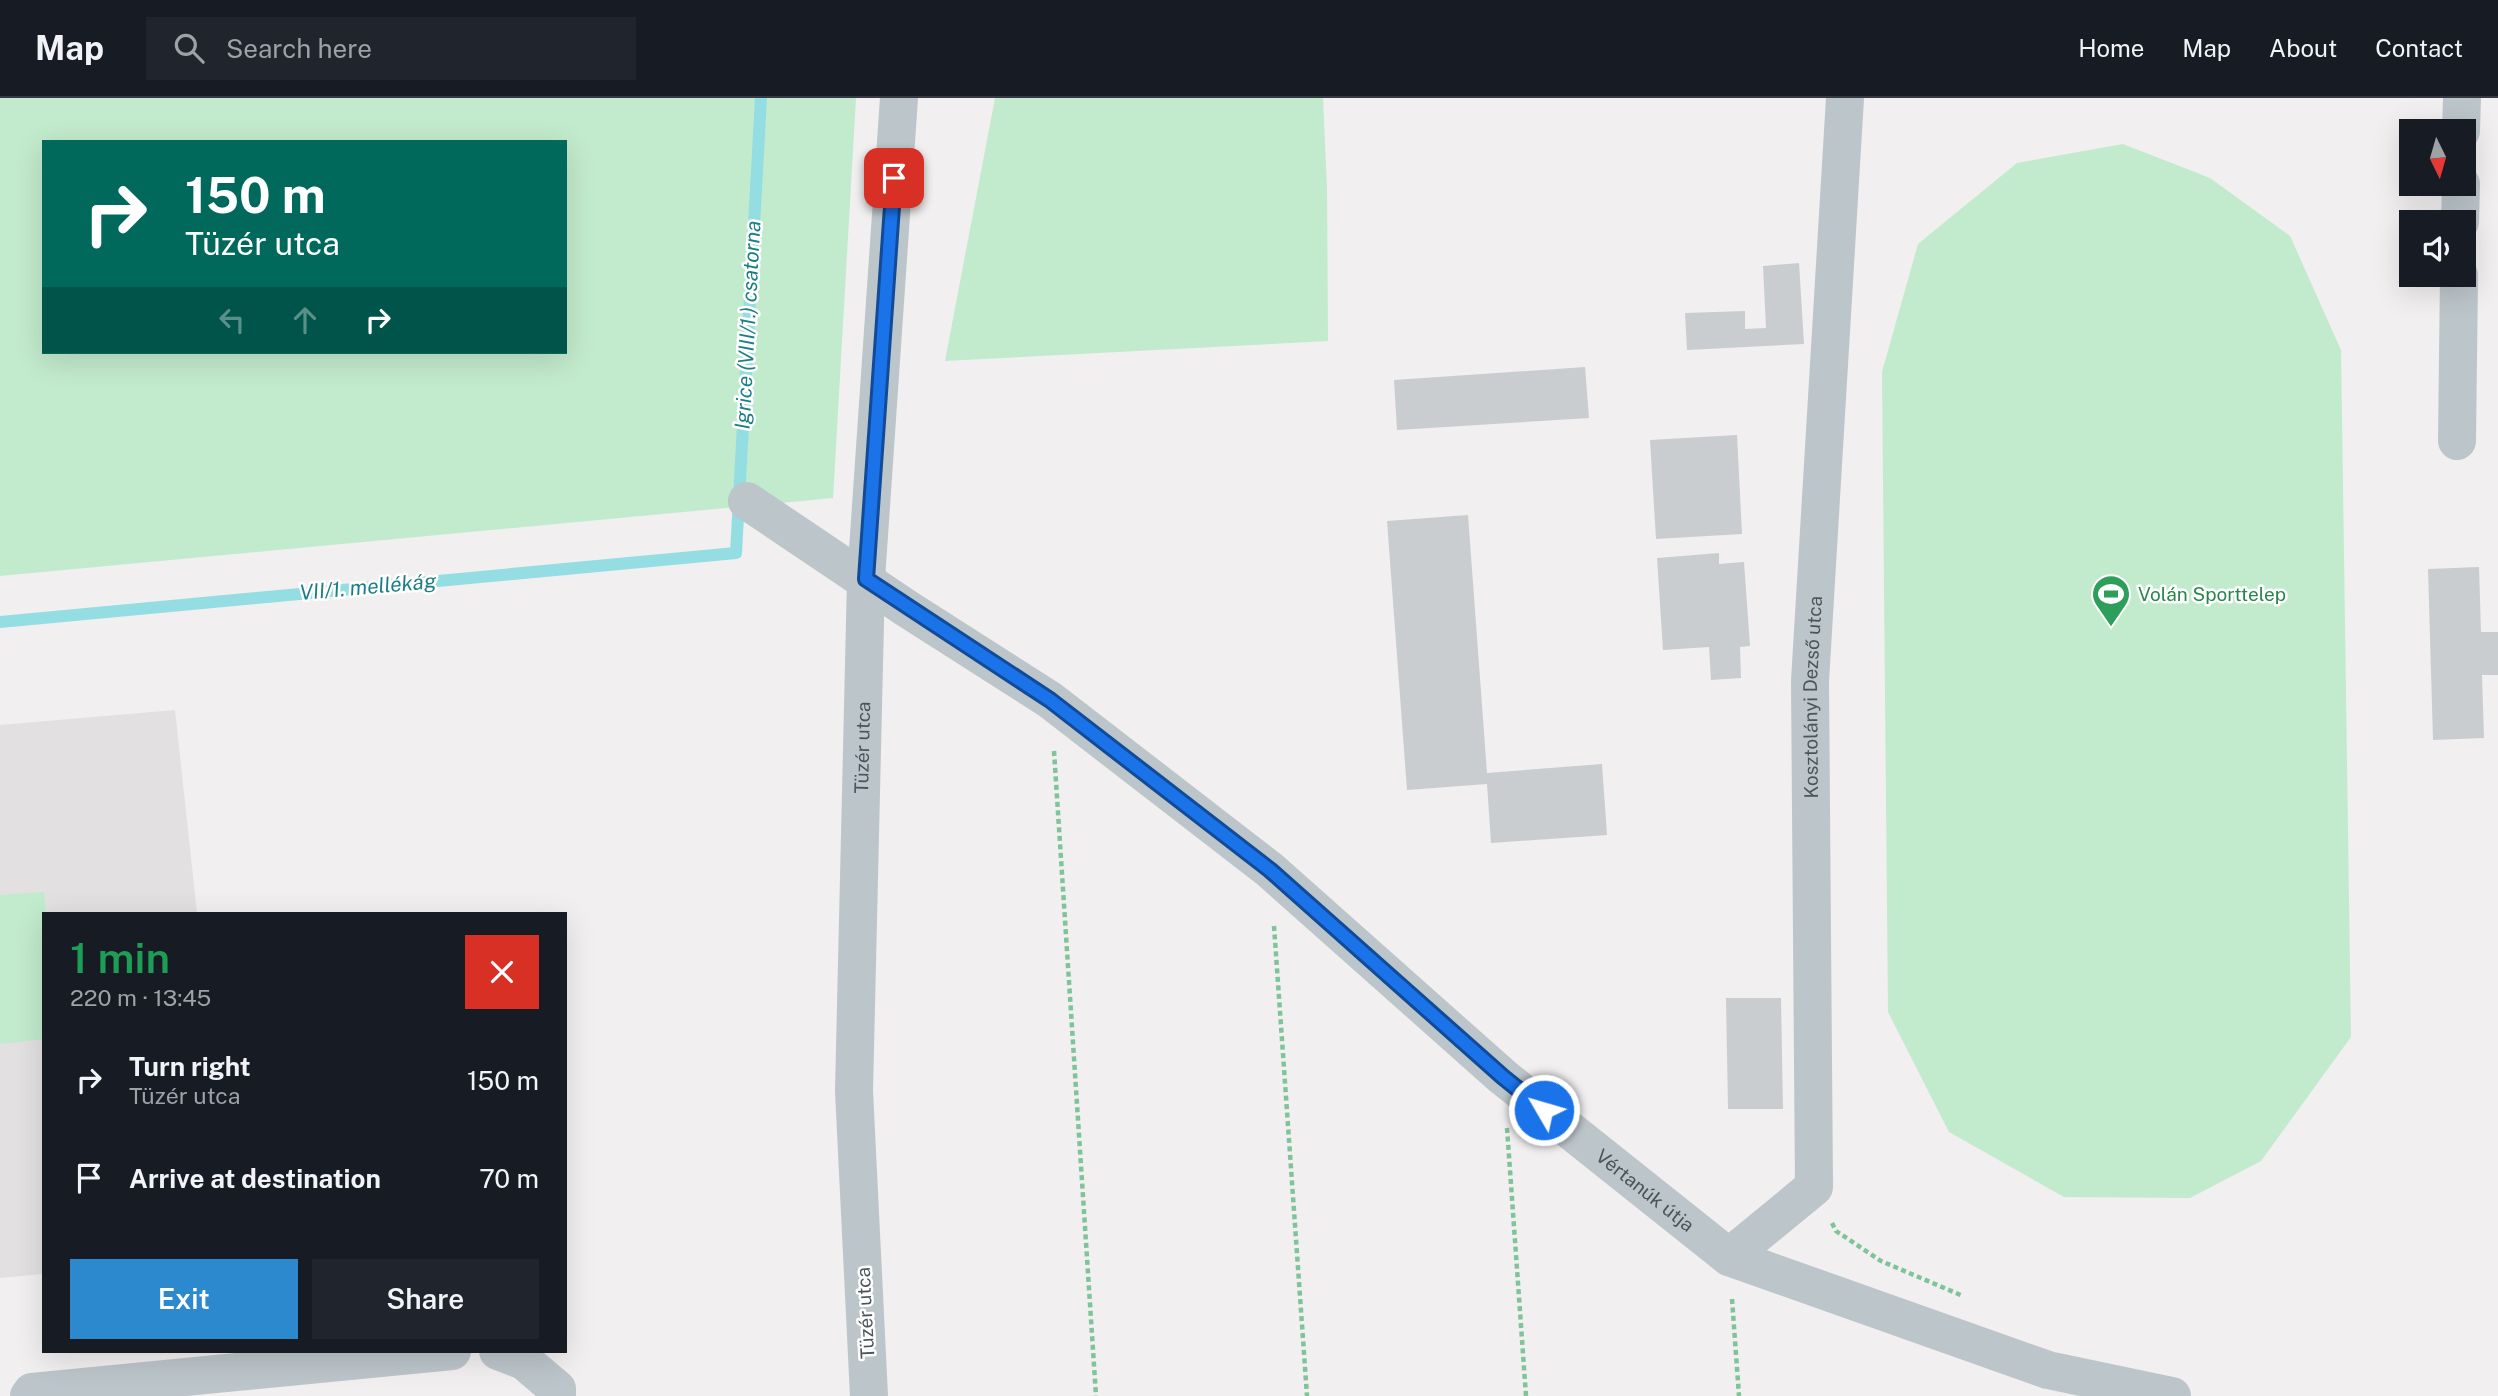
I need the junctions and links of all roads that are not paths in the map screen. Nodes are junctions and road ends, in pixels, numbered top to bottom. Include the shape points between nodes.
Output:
1 (899, 98) edge
2 (1845, 98) edge
3 (2462, 98) edge
4 (2461, 119) edge
5 (2459, 287) edge
6 (2457, 441) dead end
7 (747, 501) dead end
8 (866, 579) junction
9 (1729, 1257) junction
10 (440, 1353) edge
11 (503, 1353) edge
12 (2048, 1383) edge
13 (252, 1384) edge
14 (29, 1396) edge
15 (557, 1396) edge
16 (869, 1396) edge
17 (2172, 1396) edge

1 - 8 street, Tüzér utca
2 - 9 street, Kosztolányi Dezső utca via 1810,681 1814,1187
3 - 4 street
5 - 6 street
7 - 8 street, Vértanúk útja
8 - 9 street, Vértanúk útja via 1050,700 1270,870 1503,1077
8 - 16 street, Tüzér utca via 854,1091
9 - 12 street, Vértanúk útja
10 - 13 street
11 - 15 street via 524,1362 556,1389
12 - 17 street, Vértanúk útja
13 - 14 street via 33,1392

